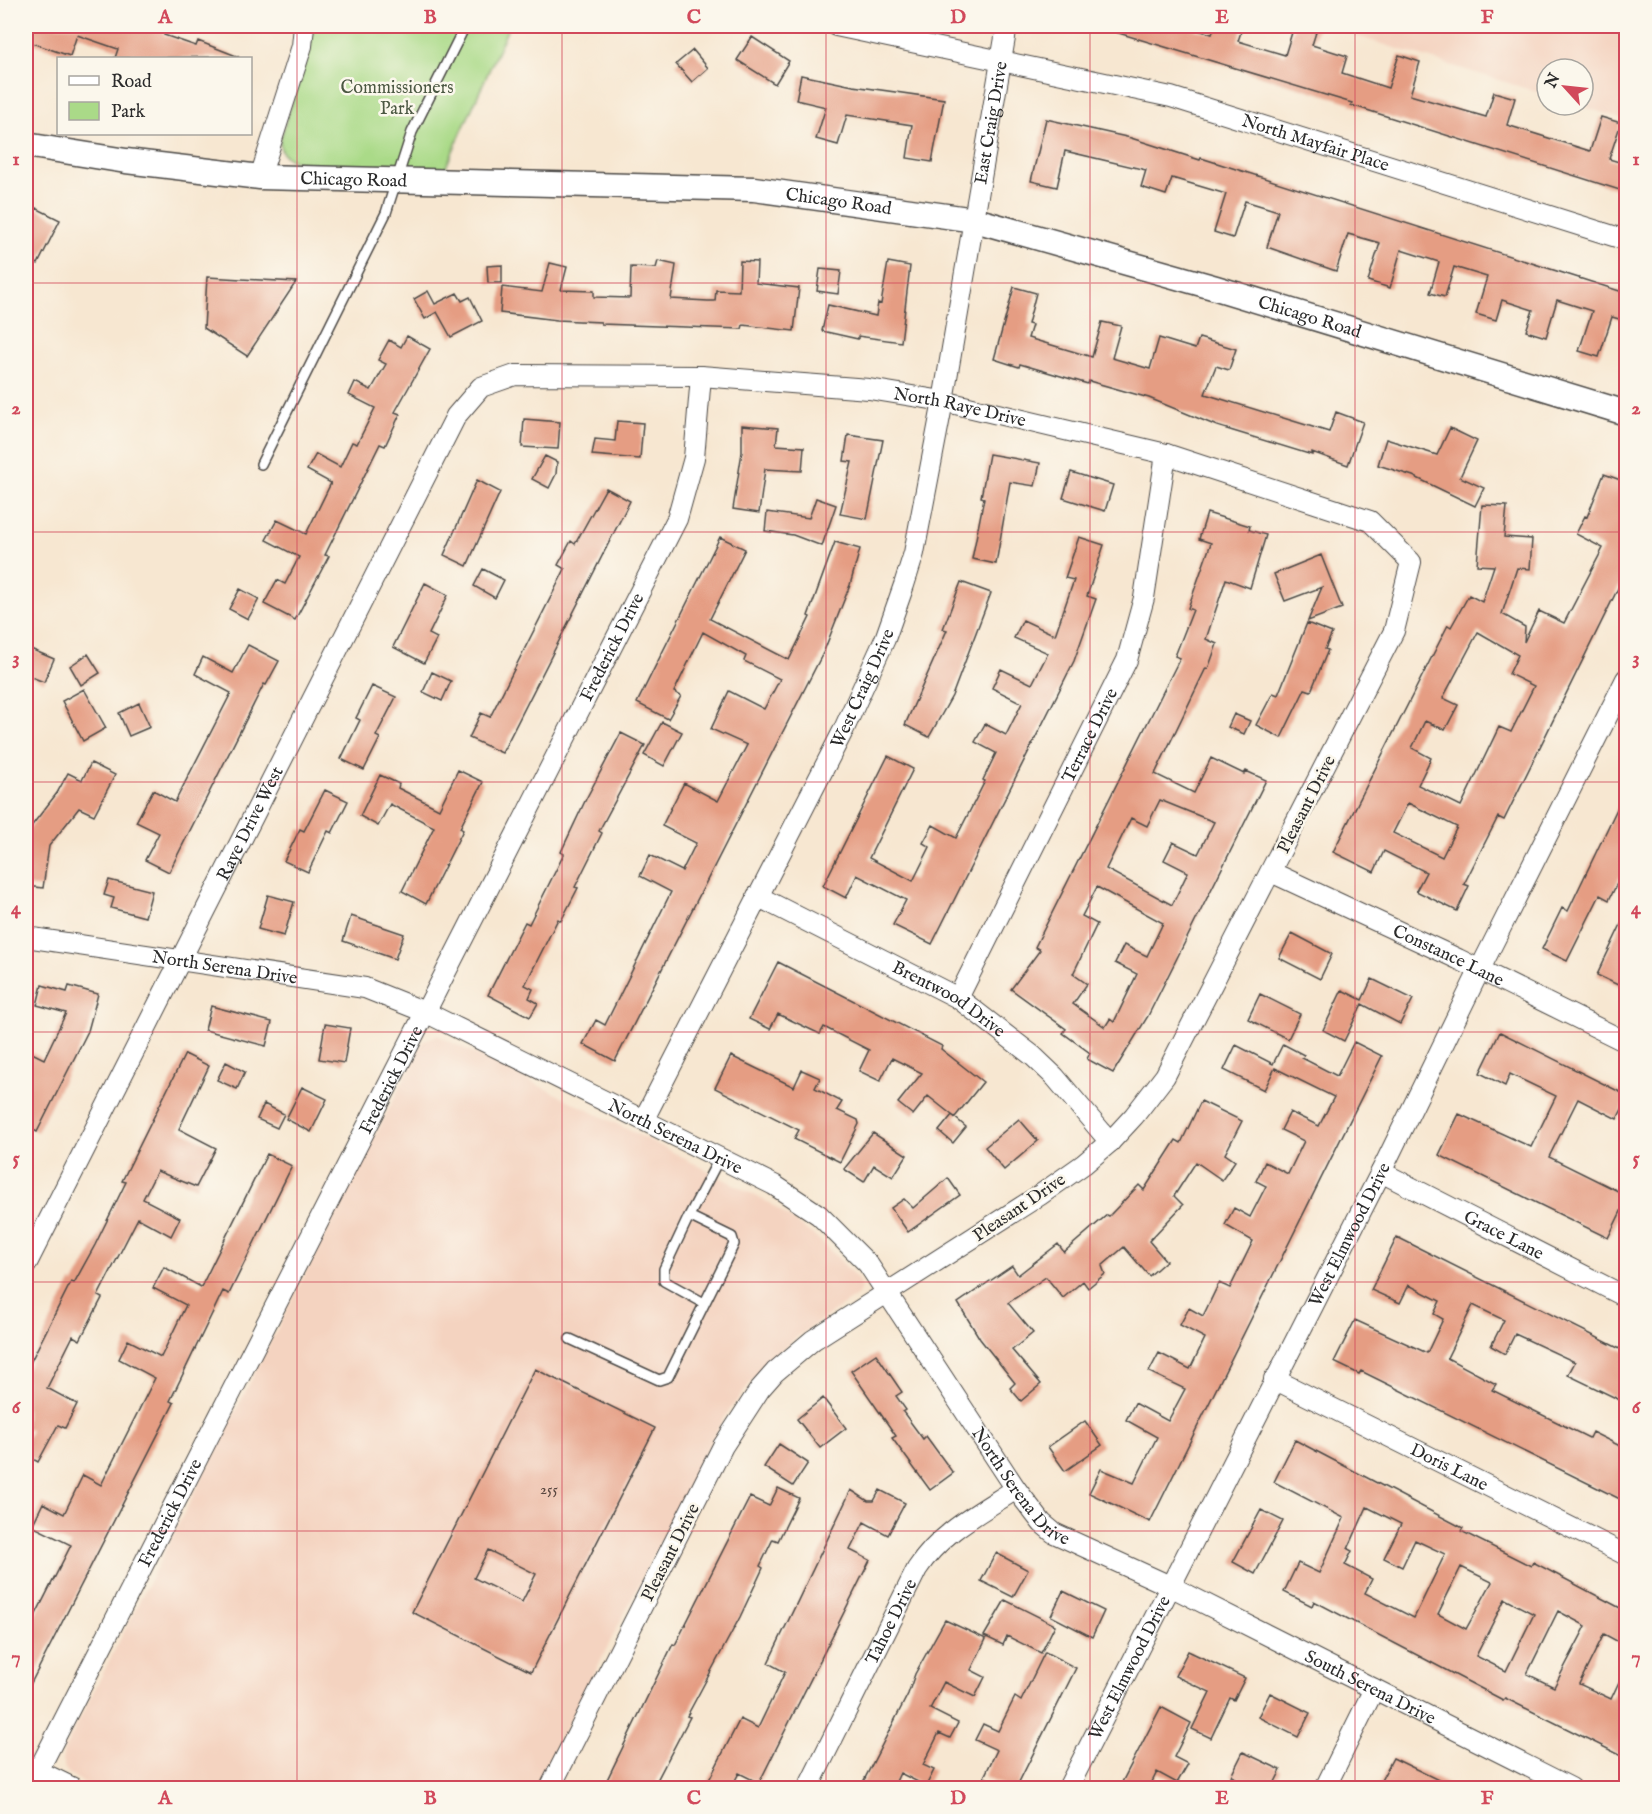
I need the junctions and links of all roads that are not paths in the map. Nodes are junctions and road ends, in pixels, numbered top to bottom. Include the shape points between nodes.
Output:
1 (304, 26) edge
2 (462, 26) edge
3 (836, 26) edge
4 (1007, 26) edge
5 (1002, 59) junction
6 (26, 145) edge
7 (260, 177) junction
8 (395, 181) junction
9 (975, 220) junction
10 (1626, 240) edge
11 (701, 376) junction
12 (482, 387) joint
13 (943, 401) junction
14 (1626, 413) edge
15 (1166, 454) junction
16 (261, 464) dead end
17 (1411, 562) joint
18 (1626, 679) edge
19 (1271, 872) junction
20 (757, 896) junction
21 (26, 937) edge
22 (182, 960) junction
23 (1480, 969) junction
24 (958, 998) junction
25 (425, 1011) junction
26 (1626, 1042) edge
27 (644, 1119) junction
28 (1110, 1142) junction
29 (720, 1157) junction
30 (1381, 1172) junction
31 (689, 1216) junction
32 (26, 1265) edge
33 (888, 1293) junction
34 (1626, 1297) edge
35 (704, 1303) junction
36 (570, 1339) dead end
37 (1274, 1379) junction
38 (1016, 1489) junction
39 (1626, 1555) edge
40 (1170, 1586) junction
41 (1374, 1689) junction
42 (32, 1768) edge
43 (73, 1788) edge
44 (550, 1788) edge
45 (808, 1788) edge
46 (1068, 1788) edge
47 (1325, 1788) edge
48 (1571, 1788) edge

1 - 7 street via 302,46
2 - 8 lane via 412,132
3 - 5 street, North Mayfair Place
4 - 5 street, East Craig Drive
5 - 9 street, East Craig Drive
5 - 10 street, North Mayfair Place via 1171,97
6 - 7 street, Chicago Road
7 - 8 street, Chicago Road
8 - 9 street, Chicago Road via 754,189
8 - 16 lane via 386,213
9 - 13 street, West Craig Drive
9 - 14 street, Chicago Road via 1216,288
11 - 12 street, North Raye Drive via 514,375
11 - 13 street, North Raye Drive via 814,383
11 - 25 street, Frederick Drive via 694,459 677,519
12 - 22 street, Raye Drive West via 456,416
13 - 15 street, North Raye Drive
13 - 20 street, West Craig Drive via 914,552 895,612 843,731
15 - 17 street, North Raye Drive via 1370,522
15 - 24 street, Terrace Drive via 1144,598 1127,660
17 - 19 street, Pleasant Drive via 1394,631
18 - 23 street, West Elmwood Drive
19 - 23 street, Constance Lane
19 - 28 street, Pleasant Drive via 1170,1067
20 - 24 street, Brentwood Drive
20 - 27 street, West Craig Drive
21 - 22 street, North Serena Drive
22 - 25 street, North Serena Drive via 365,988
22 - 32 street, Raye Drive West
23 - 26 street, Constance Lane
23 - 30 street, West Elmwood Drive
24 - 28 street, Brentwood Drive via 1033,1056
25 - 27 street, North Serena Drive
25 - 42 street, Frederick Drive
27 - 29 street, North Serena Drive
28 - 33 street, Pleasant Drive via 1040,1195
29 - 31 lane
29 - 33 street, North Serena Drive via 784,1191 819,1215 868,1264
30 - 34 street, Grace Lane
30 - 37 street, West Elmwood Drive
31 - 35 lane via 664,1269 664,1281
31 - 35 lane via 732,1237 734,1244
33 - 38 street, North Serena Drive
33 - 44 street, Pleasant Drive via 794,1354 742,1414
35 - 36 lane via 668,1377 659,1380
37 - 39 street, Doris Lane
37 - 40 street, West Elmwood Drive
38 - 40 street, North Serena Drive via 1054,1533
38 - 45 street, Tahoe Drive via 929,1550
40 - 41 street, South Serena Drive
40 - 46 street, West Elmwood Drive
41 - 47 street
41 - 48 street, South Serena Drive
42 - 43 street

